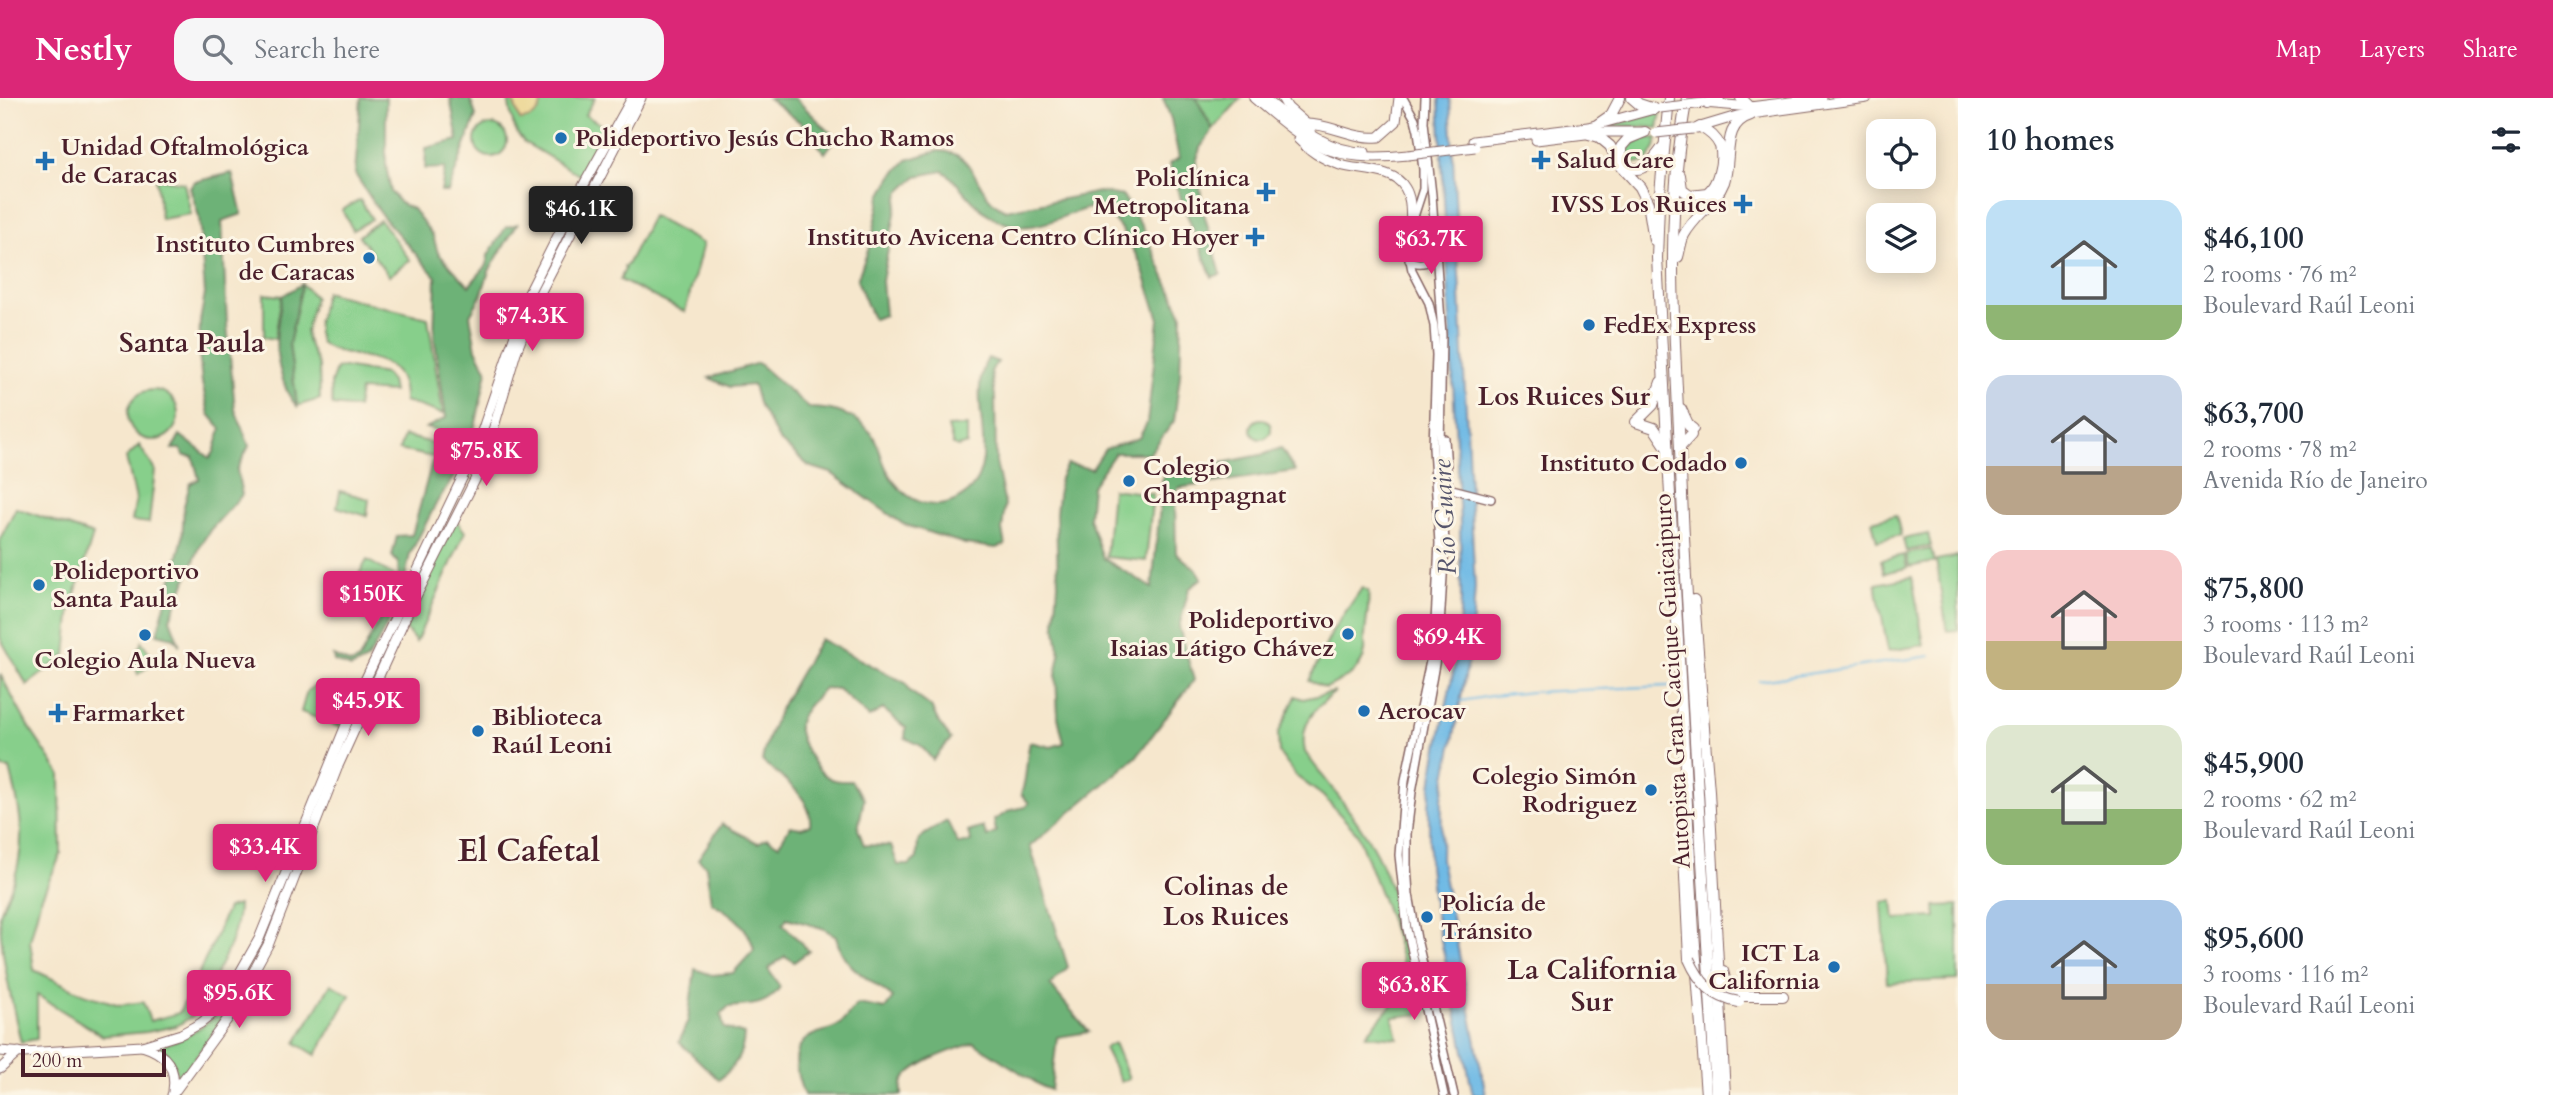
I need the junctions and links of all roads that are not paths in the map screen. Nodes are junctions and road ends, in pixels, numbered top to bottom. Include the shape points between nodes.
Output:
1 (632, 98) edge
2 (641, 98) edge
3 (1254, 98) edge
4 (1264, 98) edge
5 (1282, 98) edge
6 (1288, 98) edge
7 (1401, 98) edge
8 (1425, 98) edge
9 (1620, 98) edge
10 (1632, 98) edge
11 (1669, 98) edge
12 (1687, 98) edge
13 (1719, 98) edge
14 (1741, 98) edge
15 (1824, 98) edge
16 (1867, 98) edge
17 (1705, 104) junction
18 (1657, 108) junction
19 (1292, 111) junction
20 (1750, 111) junction
21 (1307, 124) junction
22 (1598, 124) junction
23 (1696, 128) junction
24 (1294, 132) junction
25 (1585, 132) junction
26 (1645, 132) junction
27 (1679, 143) junction
28 (1663, 147) junction
29 (1374, 152) junction
30 (1408, 152) junction
31 (1411, 226) junction
32 (1436, 251) junction
33 (1657, 258) junction
34 (1409, 260) junction
35 (1674, 271) junction
36 (1664, 370) junction
37 (1677, 391) junction
38 (1442, 400) junction
39 (1680, 447) junction
40 (1668, 449) junction
41 (1491, 499) dead end
42 (1684, 537) junction
43 (1681, 682) junction
44 (1709, 791) junction
45 (0, 1045) edge
46 (142, 1046) junction
47 (0, 1051) edge
48 (19, 1052) junction
49 (0, 1069) edge
50 (172, 1094) edge
51 (1444, 1095) edge
52 (1454, 1095) edge
53 (1704, 1095) edge
54 (1716, 1095) edge
55 (1725, 1095) edge

1 - 46 main road via 529,293 476,450 359,693 253,951 213,1015 173,1038
2 - 50 main road via 538,297 482,464 338,766 269,943 229,1017
3 - 24 main road
4 - 29 main road via 1328,144
5 - 19 main road
6 - 19 main road
7 - 21 main road via 1396,122 1379,137 1359,137
7 - 31 street via 1415,119 1423,178
8 - 32 street
9 - 22 highway via 1611,115
10 - 18 highway
11 - 28 highway, Autopista Gran Cacique Guaicaipuro
12 - 27 highway, Autopista Gran Cacique Guaicaipuro
13 - 17 highway
14 - 20 highway
15 - 20 main road
16 - 20 main road
17 - 18 main road, bridge
17 - 20 main road
18 - 22 main road
19 - 21 main road
20 - 23 main road
20 - 35 highway via 1732,130 1725,180 1683,236
21 - 29 main road via 1330,138
22 - 25 main road
23 - 26 main road, bridge
23 - 27 highway via 1714,136 1721,152 1716,183 1707,193 1690,195 1682,189
24 - 30 main road via 1348,157
24 - 31 main road via 1302,144 1326,159 1397,179 1409,196
25 - 26 main road
25 - 30 main road, bridge
25 - 33 highway via 1610,146 1646,197
26 - 28 highway via 1621,147 1628,167 1645,167
27 - 35 highway, Autopista Gran Cacique Guaicaipuro via 1673,206
28 - 33 highway, Autopista Gran Cacique Guaicaipuro
29 - 30 main road
31 - 34 street
32 - 34 street via 1428,262
32 - 38 street
33 - 36 highway, Autopista Gran Cacique Guaicaipuro
34 - 51 street via 1430,303 1434,326 1433,448 1439,543 1433,650 1405,780 1399,855 1407,929
35 - 37 highway, Autopista Gran Cacique Guaicaipuro
36 - 40 highway, Autopista Gran Cacique Guaicaipuro
36 - 40 highway via 1657,398 1636,422 1654,428
37 - 39 highway, Autopista Gran Cacique Guaicaipuro
37 - 39 highway via 1692,432
38 - 41 street via 1447,480 1452,489
38 - 52 street via 1442,610 1438,656 1412,792 1407,865 1417,939
39 - 42 highway, Autopista Gran Cacique Guaicaipuro
40 - 43 highway, Autopista Gran Cacique Guaicaipuro
42 - 44 highway via 1692,577
42 - 54 highway, Autopista Gran Cacique Guaicaipuro
43 - 44 highway, bridge via 1678,717 1689,959 1700,980 1718,995 1739,1002 1783,998 1736,996 1727,987
43 - 53 highway, Autopista Gran Cacique Guaicaipuro
44 - 55 highway
45 - 48 main road
46 - 48 main road
46 - 50 main road via 170,1063 175,1076
47 - 48 main road
48 - 49 main road

